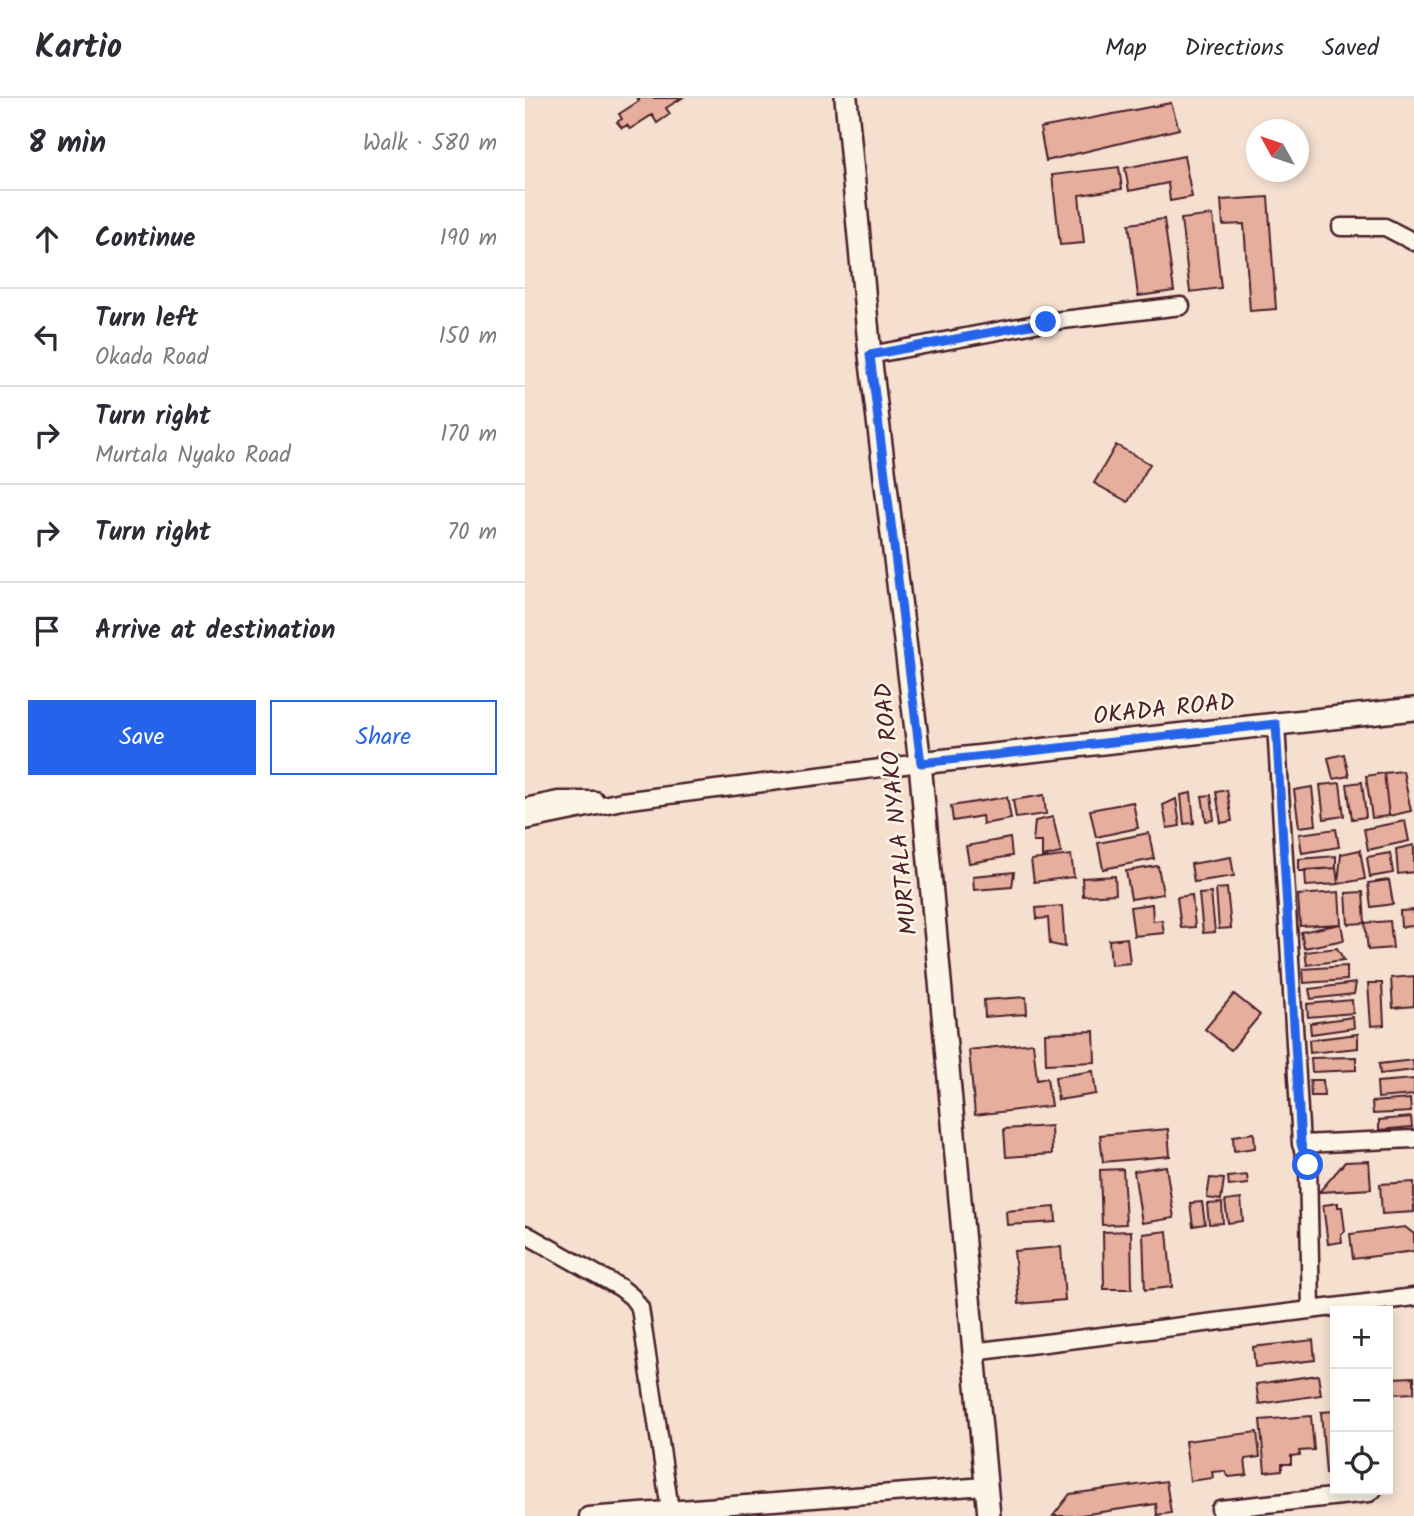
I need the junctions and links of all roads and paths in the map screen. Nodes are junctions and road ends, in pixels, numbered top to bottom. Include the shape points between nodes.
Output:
1 (846, 98) edge
2 (1341, 227) dead end
3 (1414, 242) edge
4 (1181, 306) dead end
5 (870, 355) junction
6 (1414, 709) edge
7 (1276, 724) junction
8 (921, 763) junction
9 (622, 801) junction
10 (525, 807) edge
11 (525, 821) edge
12 (1414, 1139) edge
13 (1301, 1144) junction
14 (525, 1234) edge
15 (1414, 1297) edge
16 (1372, 1306) edge
17 (1330, 1308) edge
18 (1311, 1309) junction
19 (973, 1352) junction
20 (985, 1486) junction
21 (1350, 1495) edge
22 (1220, 1509) dead end
23 (670, 1510) junction
24 (588, 1516) edge
25 (989, 1516) edge

1 - 5 street, MURTALA NYAKO ROAD
2 - 3 street via 1385,227
4 - 5 street via 1046,322
5 - 8 street, MURTALA NYAKO ROAD
6 - 7 street, OKADA ROAD
7 - 8 street, OKADA ROAD
7 - 13 street
8 - 9 street
8 - 19 street, MURTALA NYAKO ROAD
9 - 10 street via 558,800
9 - 11 street
12 - 13 street
13 - 18 street via 1308,1165
14 - 23 street via 621,1288 640,1308
15 - 16 street
17 - 18 street
18 - 19 street
19 - 20 street, MURTALA NYAKO ROAD
20 - 23 street
20 - 25 street, MURTALA NYAKO ROAD
21 - 22 street
23 - 24 street

